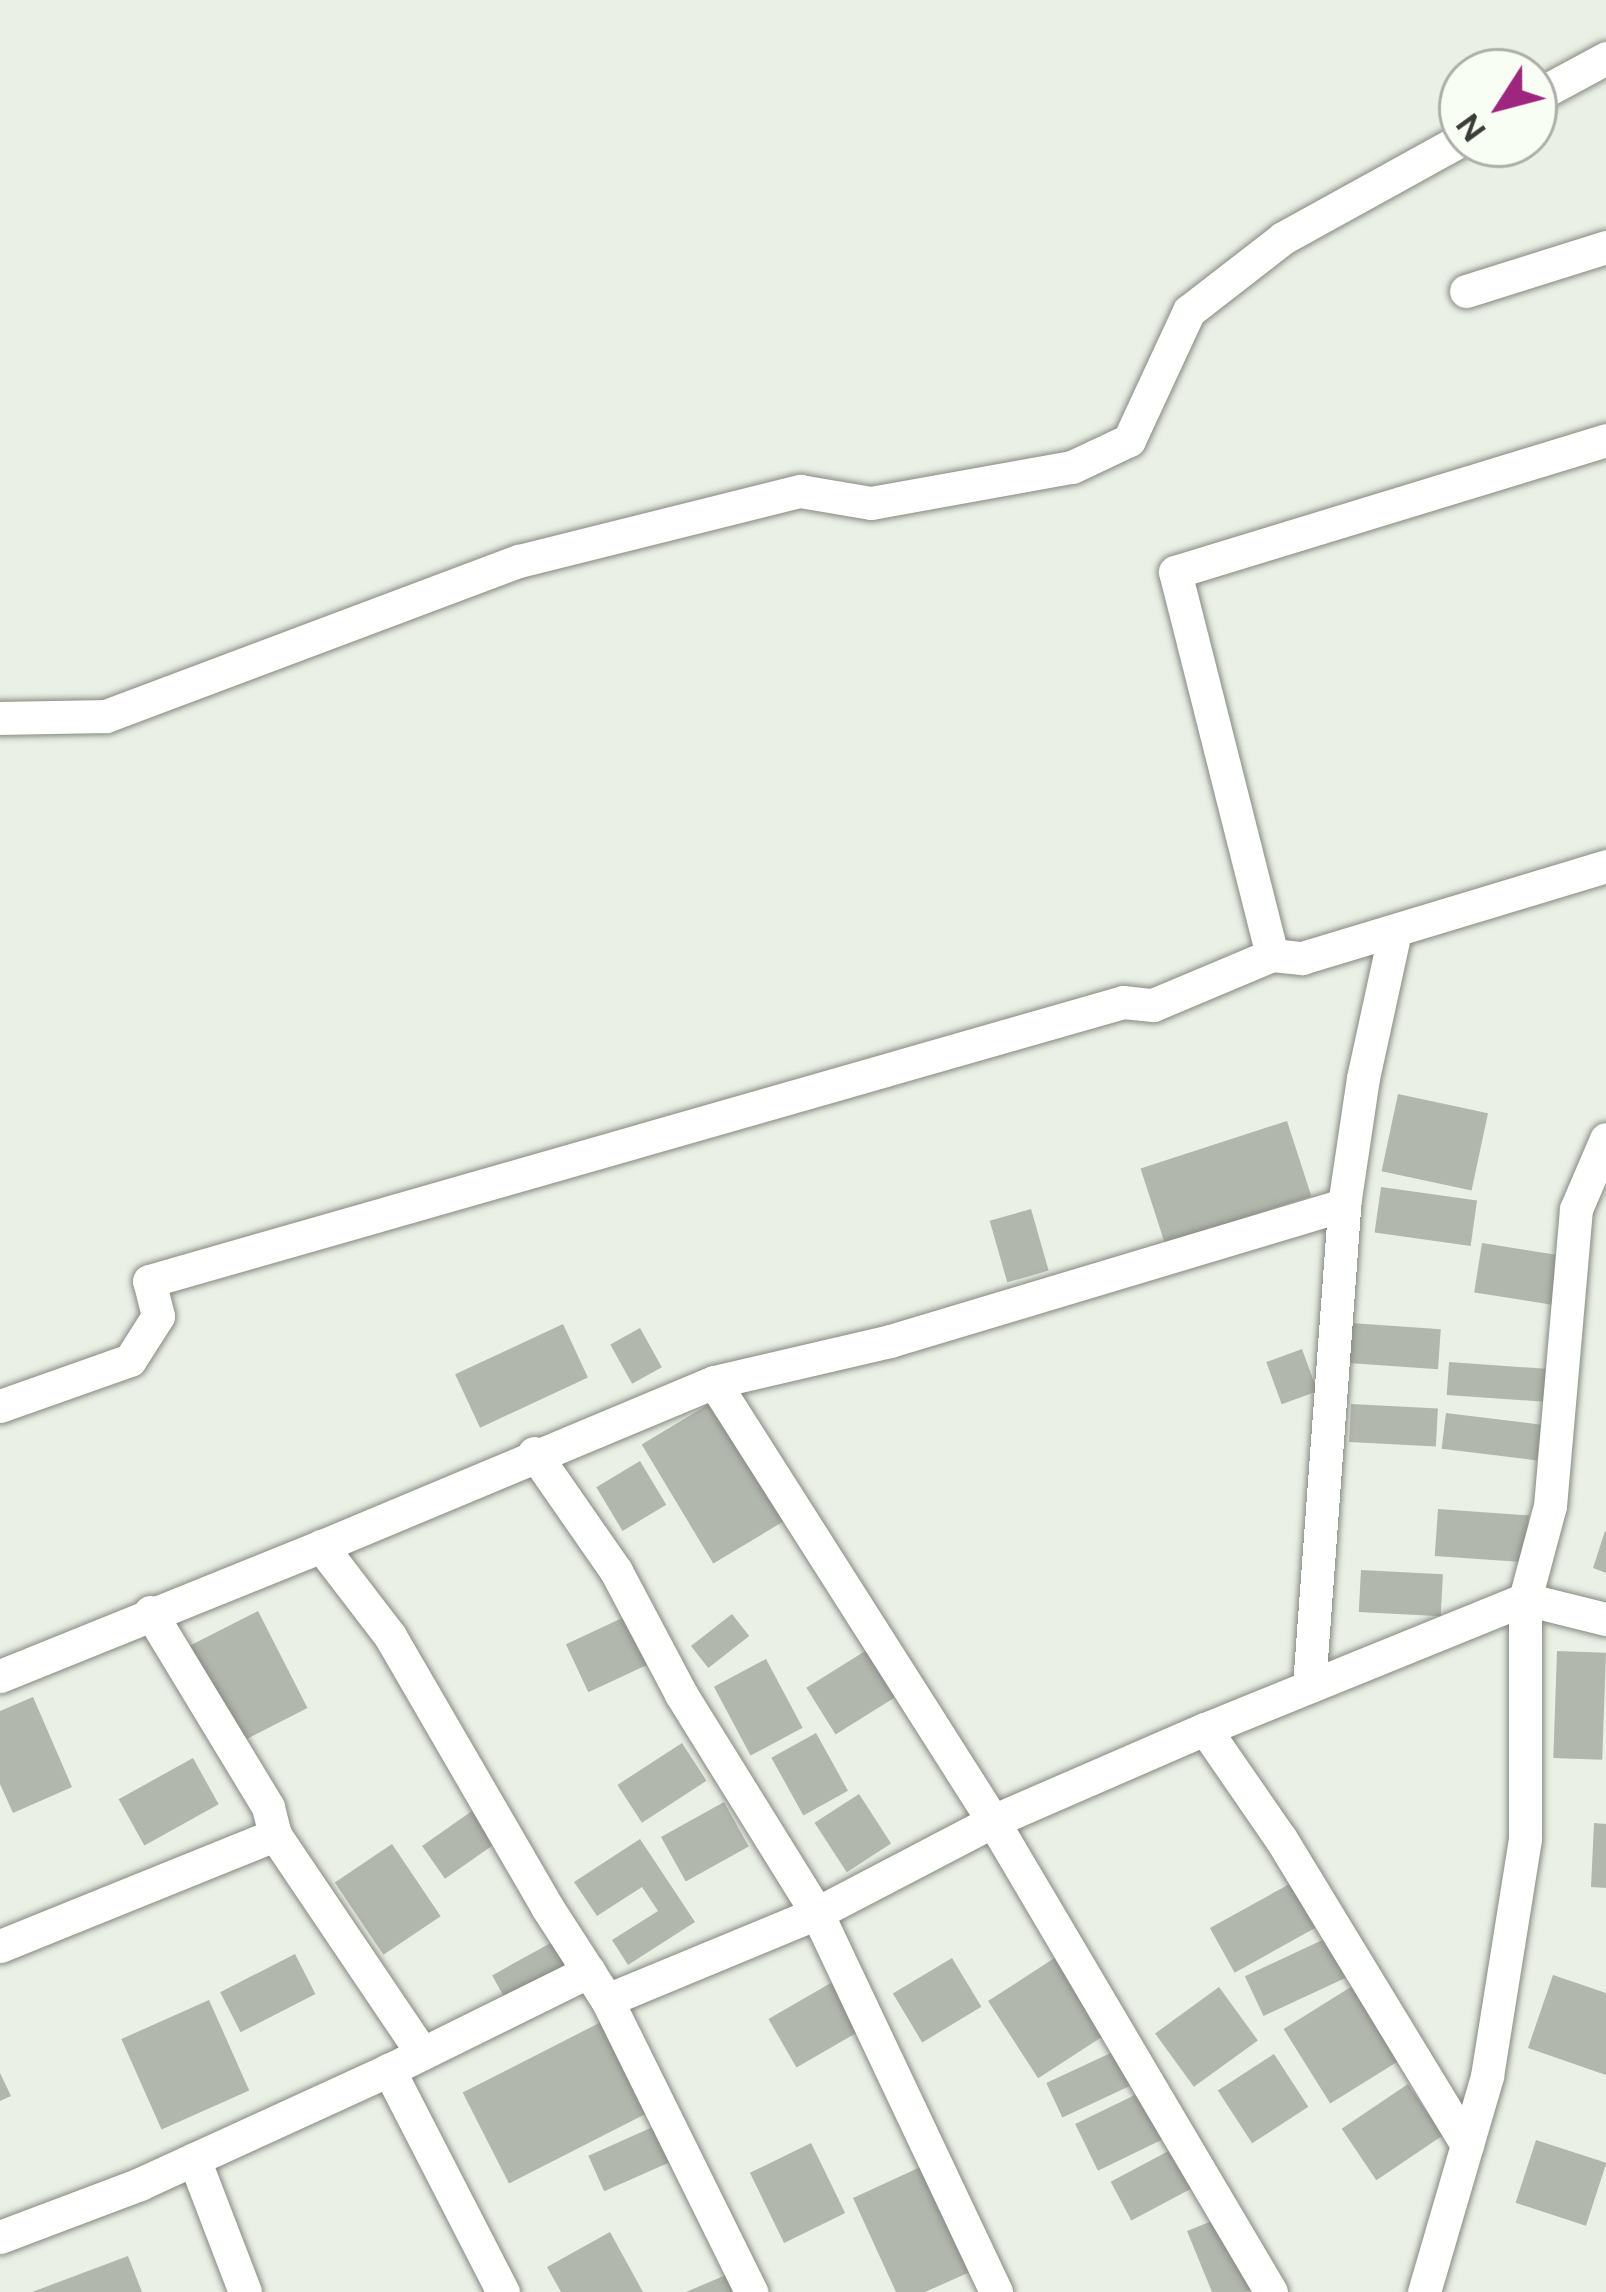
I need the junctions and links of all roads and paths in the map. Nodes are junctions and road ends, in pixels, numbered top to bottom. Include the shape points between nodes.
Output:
1 (1606, 58) edge
2 (1558, 84) edge
3 (1438, 152) edge
4 (1606, 247) edge
5 (1466, 291) dead end
6 (1606, 440) edge
7 (0, 718) edge
8 (1606, 866) edge
9 (1395, 931) junction
10 (1272, 956) junction
11 (1606, 1139) edge
12 (1344, 1205) junction
13 (714, 1382) junction
14 (0, 1406) edge
15 (534, 1453) junction
16 (321, 1546) junction
17 (1525, 1599) junction
18 (149, 1612) junction
19 (1606, 1619) edge
20 (0, 1676) edge
21 (1309, 1686) junction
22 (1205, 1729) junction
23 (993, 1821) junction
24 (275, 1835) junction
25 (818, 1913) junction
26 (0, 1946) edge
27 (589, 1971) junction
28 (608, 2000) junction
29 (422, 2053) junction
30 (388, 2070) junction
31 (1467, 2145) junction
32 (194, 2159) junction
33 (0, 2237) edge
34 (245, 2292) edge
35 (503, 2292) edge
36 (751, 2292) edge
37 (996, 2292) edge
38 (1271, 2292) edge
39 (1424, 2292) edge

1 - 2 street
3 - 7 street via 1282,238 1189,310 1129,440 1072,467 871,503 800,491 519,561 106,716
4 - 5 street
6 - 10 street via 1175,572
8 - 9 street
9 - 10 street via 1302,958
9 - 12 street
10 - 14 street via 1153,1005 1123,1003 148,1281 158,1316 130,1360
11 - 17 street via 1576,1209 1550,1506
12 - 13 street via 890,1341
12 - 21 street
13 - 15 street
13 - 23 street
15 - 16 street
15 - 25 street via 616,1571 681,1694
16 - 18 street
16 - 27 street via 390,1636
17 - 19 street
17 - 21 street
17 - 31 street via 1525,1838 1487,2076
18 - 20 street
18 - 24 street via 268,1808
21 - 22 street
22 - 23 street
22 - 31 street
23 - 25 street
23 - 38 street
24 - 26 street
24 - 29 street
25 - 28 street
25 - 37 street
27 - 28 street
27 - 29 street
28 - 36 street
29 - 30 street
30 - 32 street
30 - 35 street
31 - 39 street
32 - 33 street
32 - 34 street

